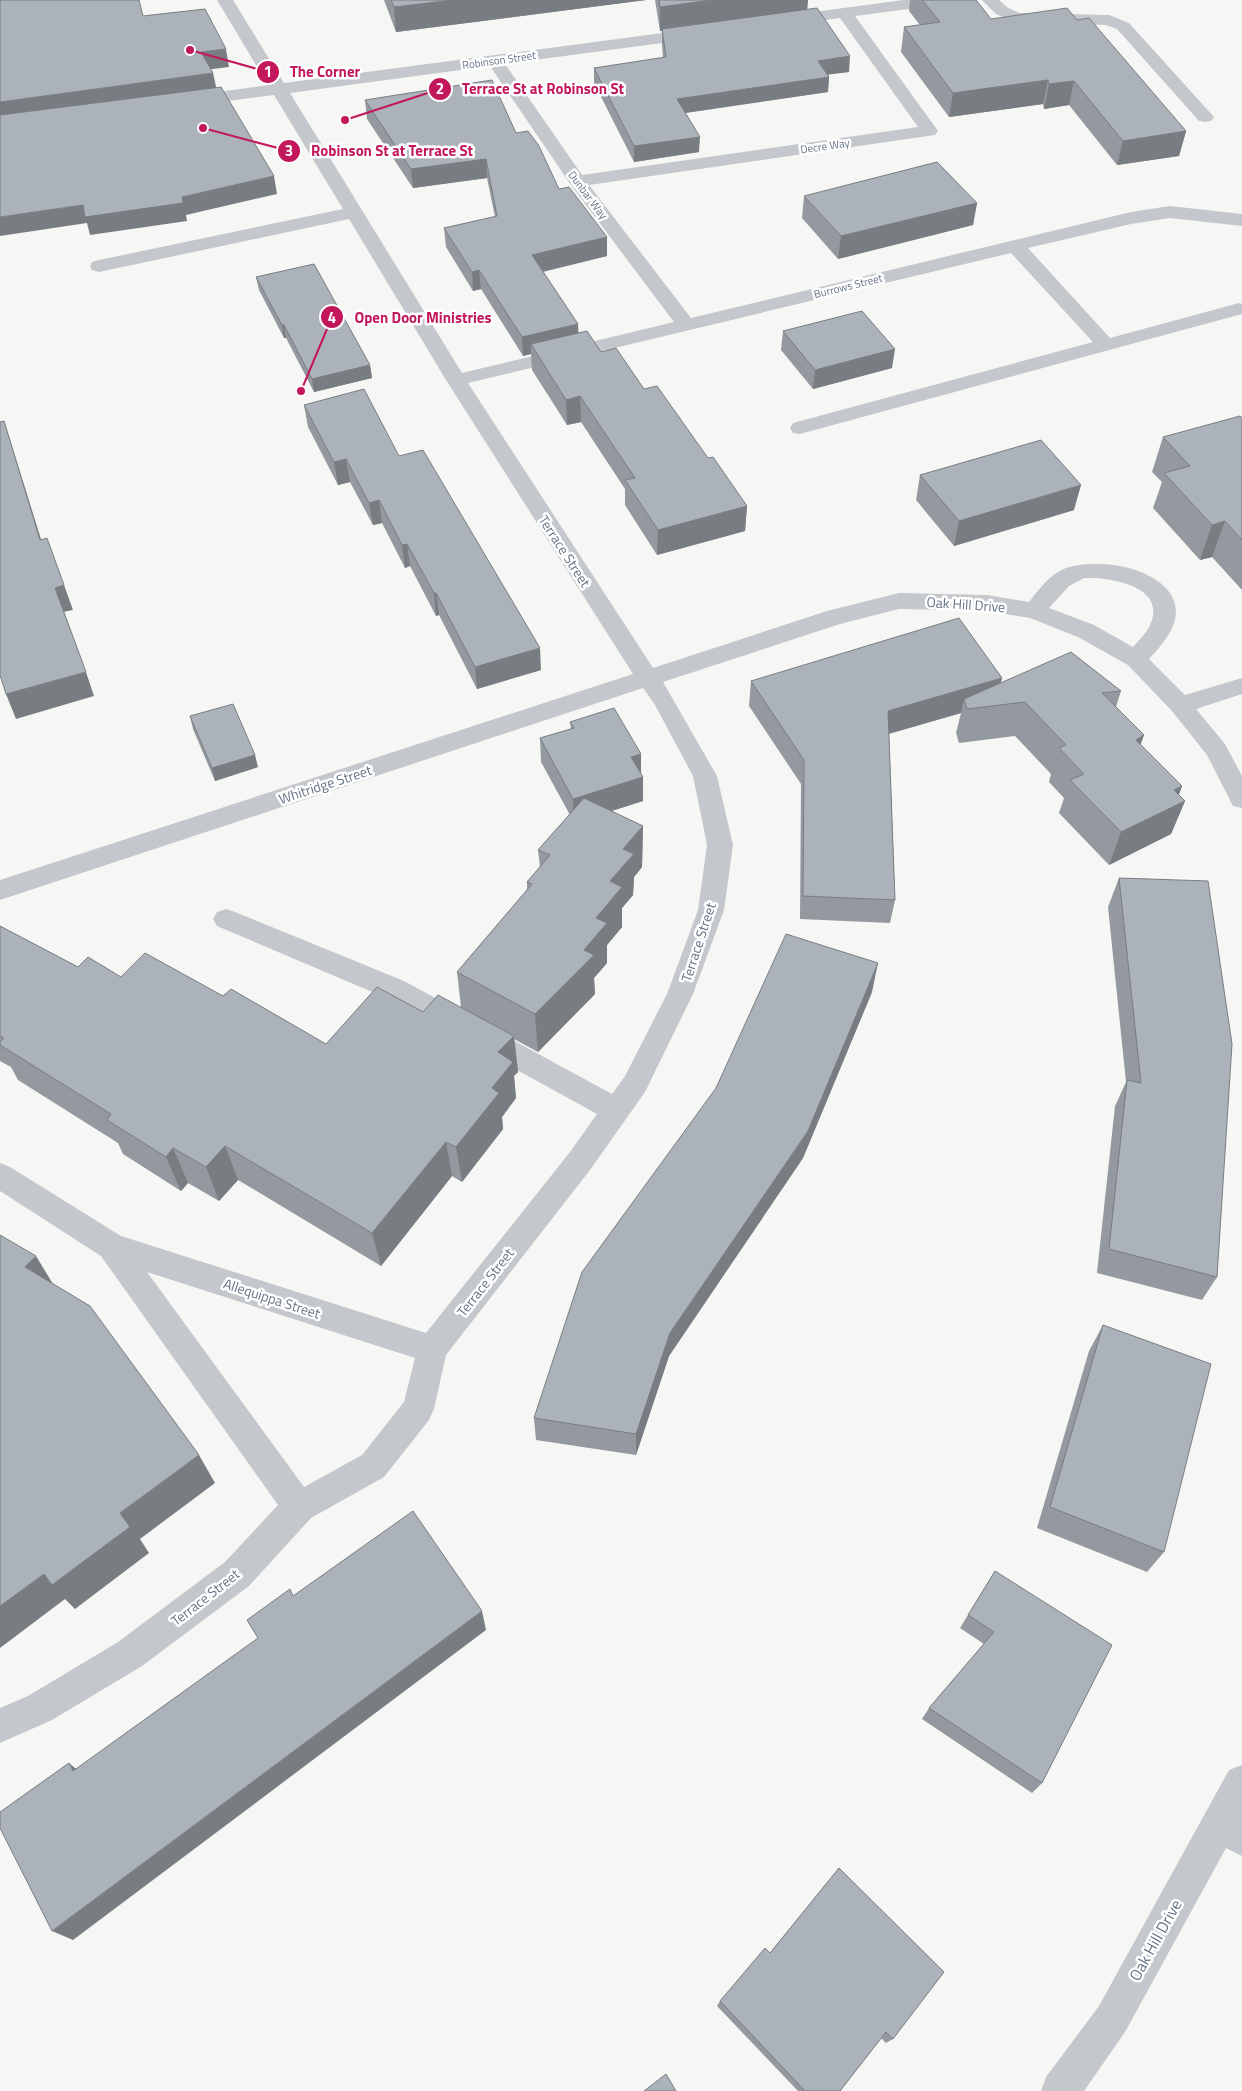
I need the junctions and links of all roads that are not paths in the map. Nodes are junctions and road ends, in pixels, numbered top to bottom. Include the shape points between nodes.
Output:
1 (225, 0) edge
2 (939, 0) edge
3 (990, 0) edge
4 (844, 13) junction
5 (766, 24) edge
6 (718, 30) edge
7 (495, 61) junction
8 (280, 90) junction
9 (177, 103) edge
10 (1205, 117) dead end
11 (577, 181) junction
12 (355, 212) junction
13 (1242, 220) edge
14 (1014, 245) junction
15 (98, 266) dead end
16 (1239, 309) dead end
17 (686, 325) junction
18 (1106, 345) junction
19 (456, 380) junction
20 (800, 428) dead end
21 (1034, 611) junction
22 (1136, 659) junction
23 (649, 679) junction
24 (1242, 686) edge
25 (1180, 705) junction
26 (1242, 799) edge
27 (0, 890) edge
28 (226, 919) dead end
29 (616, 1110) junction
30 (0, 1176) edge
31 (112, 1247) junction
32 (432, 1349) junction
33 (299, 1506) junction
34 (0, 1726) edge
35 (1242, 1783) edge
36 (1231, 1830) edge
37 (1060, 2091) edge

1 - 8 street, Terrace Street
2 - 4 street
3 - 10 street via 1017,18 1109,20 1123,26
4 - 5 street
4 - 11 street, Decre Way via 929,131
6 - 7 street, Robinson Street
7 - 8 street, Robinson Street
7 - 11 street, Dunbar Way
8 - 9 street, Robinson Street
8 - 12 street, Terrace Street
11 - 17 street, Dunbar Way
12 - 15 street
12 - 19 street, Terrace Street
13 - 14 street, Burrows Street via 1170,212
14 - 17 street, Burrows Street
14 - 18 street
16 - 18 street
17 - 19 street, Burrows Street
18 - 20 street
19 - 23 street, Terrace Street
21 - 22 street, Oak Hill Drive via 1086,631
21 - 22 street via 1058,583 1071,574 1103,569 1129,574 1144,582 1164,605 1160,629
21 - 23 street, Oak Hill Drive via 947,600 899,601 835,617
22 - 25 street, Oak Hill Drive
23 - 27 street, Whitridge Street
23 - 29 street, Terrace Street via 705,776 720,845 711,910 680,994 635,1084
24 - 25 street
25 - 26 street, Oak Hill Drive via 1216,750
28 - 29 street via 394,989 563,1084
29 - 32 street, Terrace Street via 580,1161
30 - 31 street, Allequippa Street
31 - 32 street, Allequippa Street
31 - 33 street, Allequippa Street
32 - 33 street, Terrace Street via 418,1409 373,1466
33 - 34 street, Terrace Street via 238,1574 130,1654 40,1708
35 - 36 street, Oak Hill Drive
36 - 37 street, Oak Hill Drive via 1112,2019

